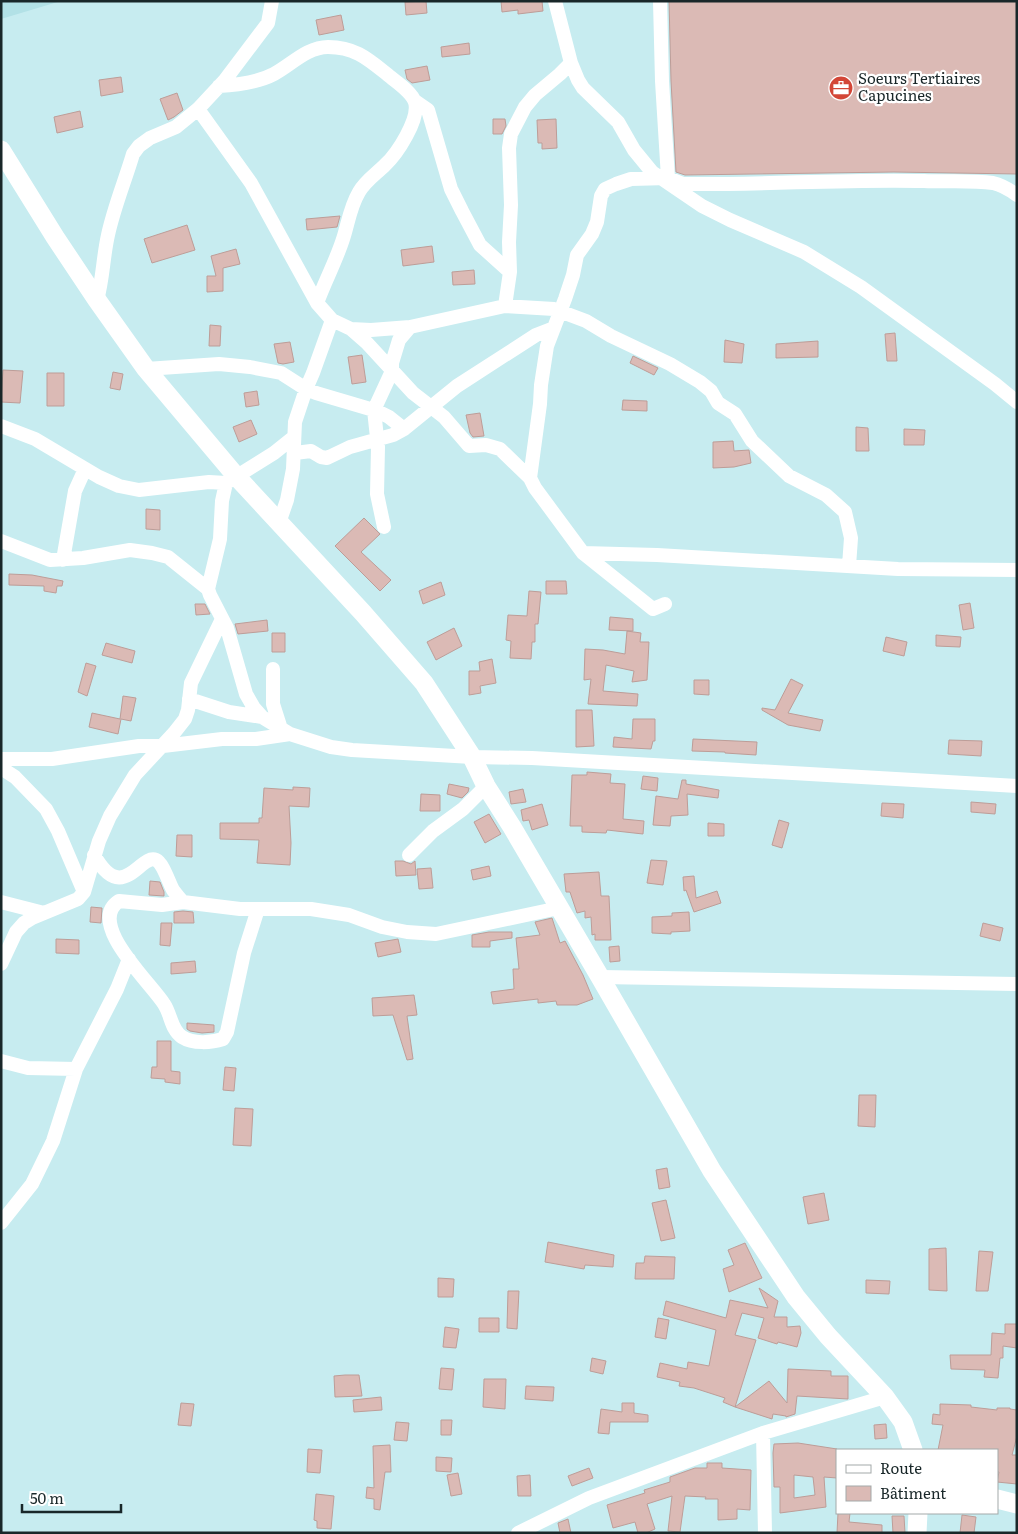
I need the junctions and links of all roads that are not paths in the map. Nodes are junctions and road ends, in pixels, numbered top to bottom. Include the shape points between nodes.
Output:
1 (272, 1) edge
2 (555, 1) edge
3 (660, 1) edge
4 (571, 63) junction
5 (219, 86) junction
6 (414, 101) junction
7 (198, 110) junction
8 (1, 150) edge
9 (665, 178) junction
10 (1017, 195) edge
11 (510, 272) junction
12 (97, 300) junction
13 (316, 303) junction
14 (505, 306) junction
15 (561, 311) junction
16 (332, 320) junction
17 (410, 326) junction
18 (554, 328) junction
19 (351, 329) junction
20 (146, 369) junction
21 (392, 371) junction
22 (306, 389) junction
23 (1017, 402) edge
24 (432, 407) junction
25 (374, 410) junction
26 (1, 426) edge
27 (404, 429) junction
28 (294, 437) junction
29 (377, 440) junction
30 (295, 454) junction
31 (85, 469) junction
32 (530, 478) junction
33 (231, 480) junction
34 (279, 524) junction
35 (384, 527) dead end
36 (1, 541) edge
37 (583, 553) junction
38 (63, 560) junction
39 (849, 566) junction
40 (1017, 570) edge
41 (208, 589) junction
42 (665, 604) dead end
43 (222, 618) junction
44 (273, 668) dead end
45 (189, 699) junction
46 (262, 717) junction
47 (285, 732) junction
48 (163, 746) junction
49 (472, 757) junction
50 (1, 759) edge
51 (1, 768) edge
52 (486, 786) junction
53 (1017, 786) edge
54 (94, 855) junction
55 (410, 855) dead end
56 (84, 892) junction
57 (1, 902) edge
58 (182, 902) junction
59 (559, 908) junction
60 (258, 909) junction
61 (44, 913) junction
62 (128, 959) junction
63 (1, 964) edge
64 (600, 977) junction
65 (1017, 984) edge
66 (1, 1061) edge
67 (76, 1069) junction
68 (1, 1223) edge
69 (885, 1397) junction
70 (763, 1433) junction
71 (913, 1449) edge
72 (998, 1499) edge
73 (1017, 1504) edge
74 (918, 1514) edge
75 (518, 1533) edge
76 (764, 1533) edge
77 (917, 1533) edge

1 - 5 street via 268,23
2 - 4 street
3 - 9 street
4 - 9 street via 583,88 618,122 643,162 652,172
4 - 11 street via 535,95 511,134
5 - 6 street via 253,82 274,75 307,52 325,47 344,48 370,60
5 - 7 street
6 - 11 street via 428,110 451,189 480,245
6 - 13 street via 416,113 406,136 387,164 357,196
7 - 12 street via 176,128 150,138 133,154 112,215
7 - 13 street via 250,183
8 - 12 street
9 - 10 street via 683,184 845,180 995,184
9 - 15 street via 631,179 605,190 592,234 577,255
9 - 23 street via 702,206 804,252 861,287
11 - 14 street
12 - 20 street
13 - 16 street
14 - 15 street
14 - 17 street
15 - 18 street
15 - 39 street via 596,325 700,382 718,403 735,414 752,441 790,476 826,495 845,512 851,538
16 - 19 street
16 - 22 street
17 - 19 street
17 - 21 street via 400,340
18 - 24 street via 536,335 457,386
18 - 32 street via 547,346
19 - 21 street
20 - 22 street via 203,364 250,367 281,373
20 - 33 street
21 - 24 street
21 - 25 street
22 - 25 street
22 - 28 street via 295,422
24 - 27 street
24 - 32 street via 469,446 486,445 500,450
25 - 27 street
25 - 29 street
26 - 31 street via 35,439
27 - 29 street
28 - 30 street
28 - 33 street
29 - 30 street via 356,444 327,458 311,451
29 - 35 street via 377,494
30 - 34 street
31 - 33 street via 119,486 139,490
31 - 38 street via 75,491
32 - 37 street
33 - 34 street
33 - 41 street via 222,501 219,546
34 - 49 street via 424,683
36 - 38 street via 44,558
37 - 39 street via 657,554
37 - 42 street via 653,609
38 - 41 street via 130,550 152,553 168,558
39 - 40 street
41 - 43 street
43 - 45 street via 190,683
43 - 46 street via 228,628 246,694
44 - 47 street via 273,704
45 - 46 street via 229,712
45 - 48 street via 185,718
46 - 47 street
47 - 48 street via 256,739 195,741
47 - 49 street via 338,748
48 - 50 street via 140,746 52,759
48 - 54 street via 130,782 110,816
49 - 52 street
49 - 53 street
51 - 56 street via 15,777 46,809
52 - 55 street
52 - 59 street
54 - 56 street
54 - 58 street via 103,870 115,876 126,876 147,861 157,860
56 - 61 street via 78,900
57 - 61 street
58 - 60 street
58 - 62 street via 162,905 119,901 115,904 109,922
59 - 60 street via 436,934 407,932 311,909
59 - 64 street
60 - 62 street via 223,1039 201,1042 179,1035 164,1003
61 - 63 street via 24,923 16,932
62 - 67 street via 117,990
64 - 65 street
64 - 69 street via 712,1171 769,1258 828,1336
66 - 67 street via 28,1068
67 - 68 street via 45,1158 32,1184
69 - 70 street
69 - 71 street via 903,1422
70 - 75 street via 589,1498
70 - 76 street
72 - 73 street
74 - 77 street

